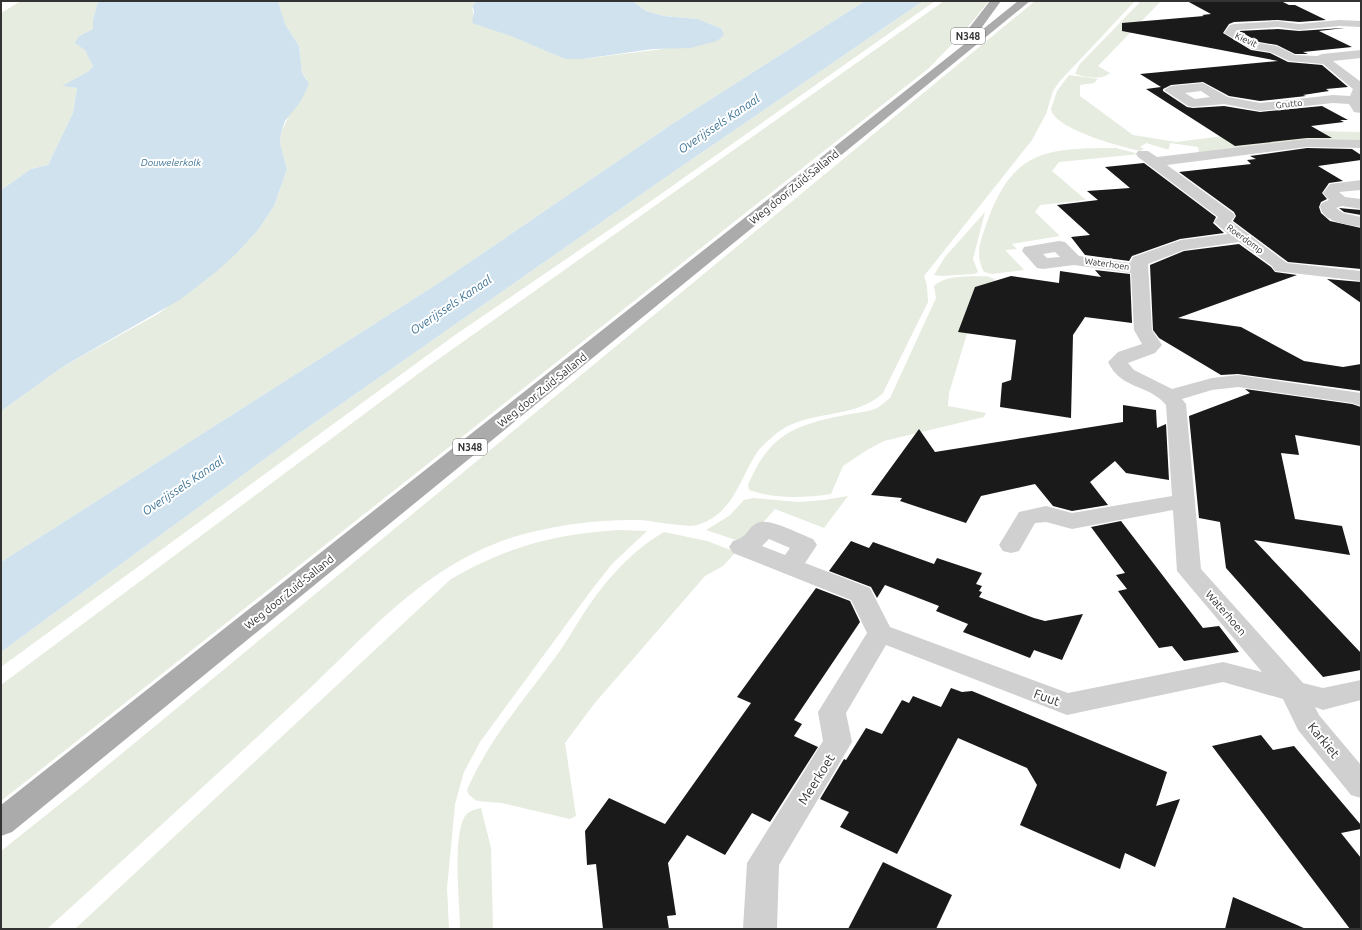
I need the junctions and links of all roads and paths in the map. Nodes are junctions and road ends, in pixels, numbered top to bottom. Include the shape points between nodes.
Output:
1 (996, 1) edge
2 (1025, 1) edge
3 (1361, 24) edge
4 (1361, 54) edge
5 (1326, 61) junction
6 (939, 71) junction
7 (1358, 96) edge
8 (1224, 100) dead end
9 (1361, 114) edge
10 (1361, 144) edge
11 (1361, 184) edge
12 (1340, 201) junction
13 (1361, 204) edge
14 (1361, 222) edge
15 (1242, 237) junction
16 (1074, 260) dead end
17 (1140, 269) junction
18 (1361, 276) edge
19 (1170, 396) junction
20 (1361, 400) edge
21 (1182, 500) junction
22 (1138, 509) junction
23 (1185, 525) junction
24 (1011, 545) dead end
25 (743, 548) dead end
26 (880, 633) junction
27 (1293, 690) junction
28 (1361, 690) edge
29 (1361, 786) edge
30 (1, 823) edge
31 (760, 929) edge

1 - 6 main road, N348
2 - 6 main road, Weg door Zuid-Salland / N348
3 - 5 street, Kievit via 1234,27 1230,33 1256,46 1273,49 1292,58
4 - 5 street, Kievit via 1322,58
5 - 7 street via 1360,88
6 - 30 main road, Weg door Zuid-Salland / N348
7 - 8 street, Grutto via 1260,107
7 - 9 street
10 - 15 street, Roerdomp via 1307,143 1204,156 1165,151 1150,159 1227,216 1222,222
11 - 12 street via 1335,187 1331,193
12 - 13 street
12 - 14 street via 1328,206 1329,211 1338,217
15 - 17 street, Waterhoen via 1181,245 1139,261
15 - 18 street, Roerdomp via 1281,267
16 - 17 street, Waterhoen
17 - 19 street, Waterhoen via 1143,330 1152,345 1140,353 1122,357 1118,362 1122,370 1133,378
19 - 20 street via 1199,386 1222,381 1238,381
19 - 21 street, Waterhoen via 1176,404
21 - 22 street
21 - 23 street, Waterhoen
22 - 23 street
22 - 24 street via 1072,521 1046,514 1027,517
23 - 27 street, Waterhoen via 1189,571
25 - 26 street via 861,594
26 - 27 street, Fuut via 1067,704 1223,672
26 - 31 street, Meerkoet via 832,712 838,742 763,863
27 - 28 street, Fuut via 1323,699
27 - 29 street, Karkiet via 1308,722

